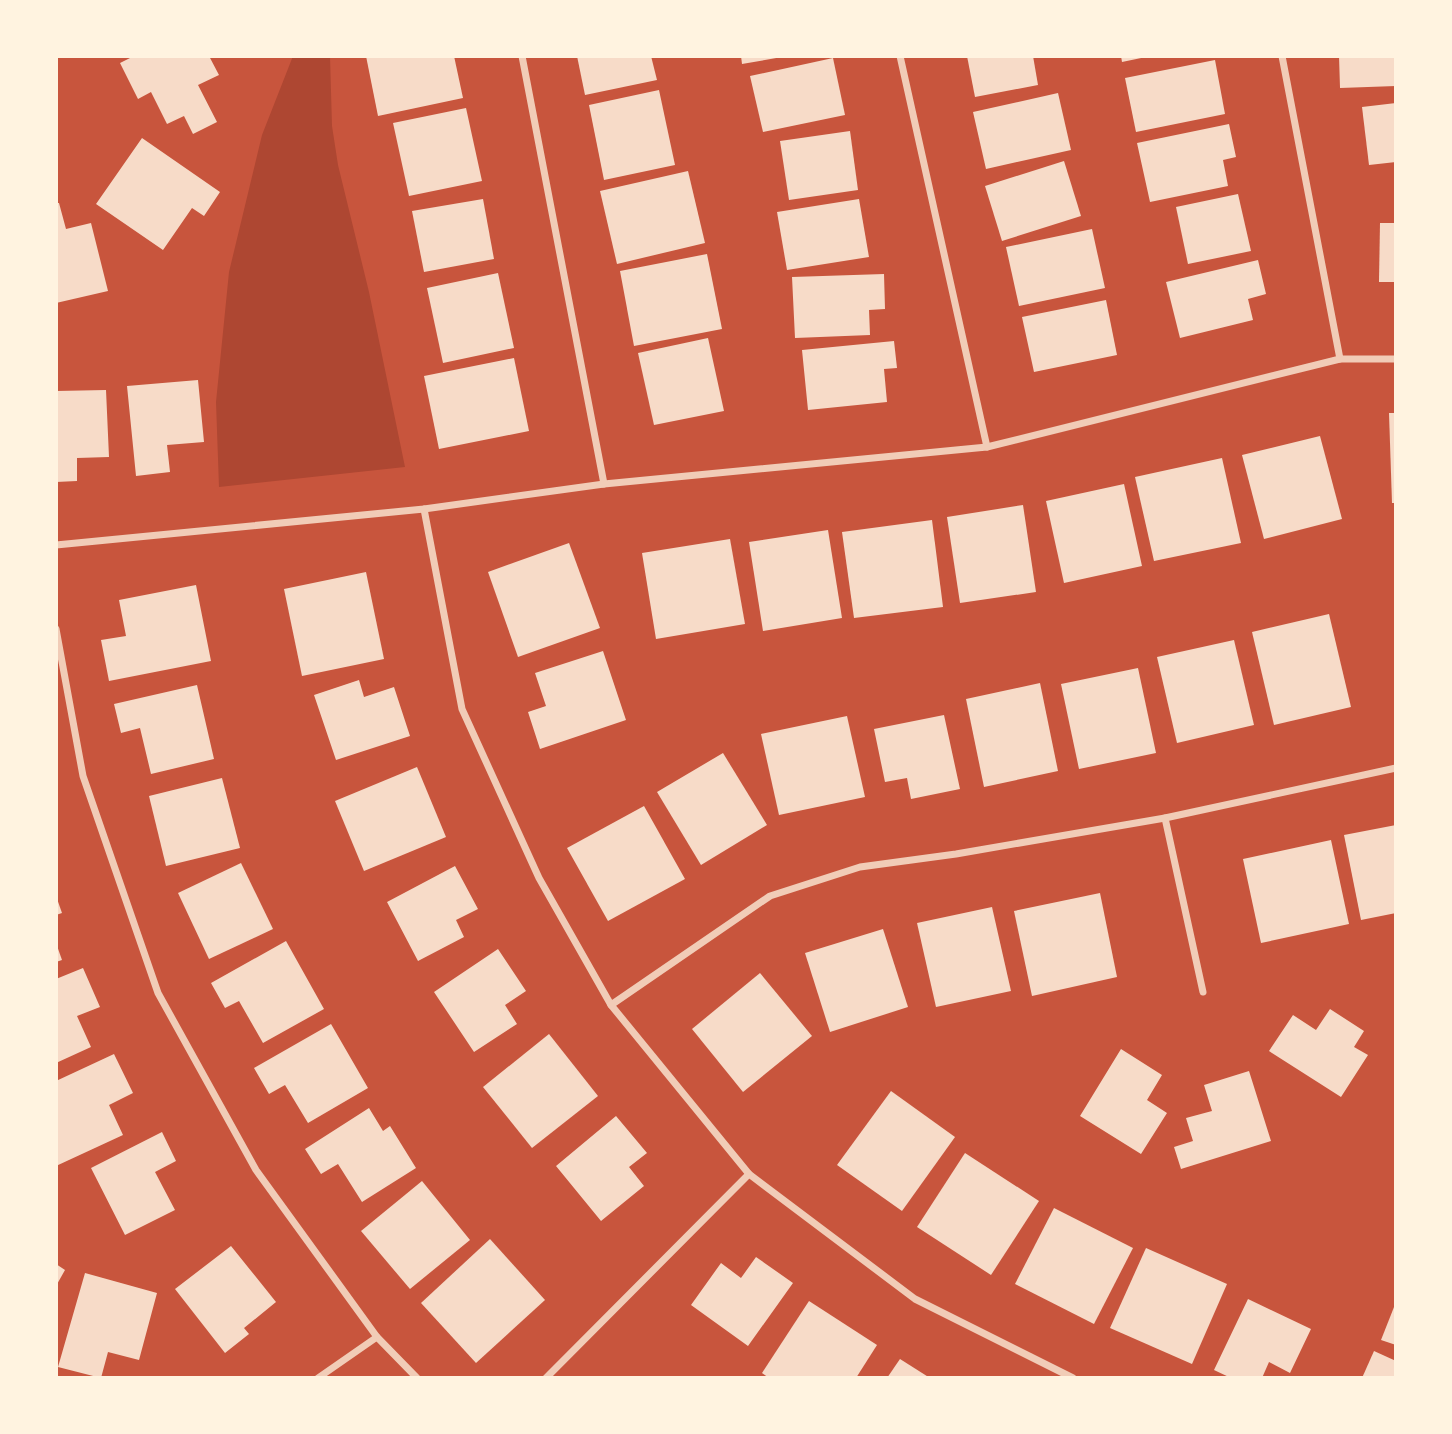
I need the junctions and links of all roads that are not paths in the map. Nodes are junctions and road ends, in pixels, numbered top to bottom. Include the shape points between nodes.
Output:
1 (522, 56) edge
2 (900, 56) edge
3 (1282, 56) edge
4 (1340, 359) junction
5 (1396, 359) edge
6 (987, 447) junction
7 (604, 484) junction
8 (424, 509) junction
9 (56, 545) edge
10 (56, 629) edge
11 (1396, 768) edge
12 (1166, 818) junction
13 (1203, 992) dead end
14 (611, 1005) junction
15 (749, 1174) junction
16 (377, 1337) junction
17 (318, 1378) edge
18 (417, 1378) edge
19 (546, 1378) edge
20 (1073, 1378) edge

1 - 7 street
2 - 6 street
3 - 4 street
4 - 5 street
4 - 6 street
6 - 7 street
7 - 8 street
8 - 9 street
8 - 14 street via 462,709 538,878
10 - 16 street via 83,776 158,993 256,1170
11 - 12 street
12 - 13 street
12 - 14 street via 860,867 770,896
14 - 15 street
15 - 19 street
15 - 20 street via 915,1299
16 - 17 street
16 - 18 street

